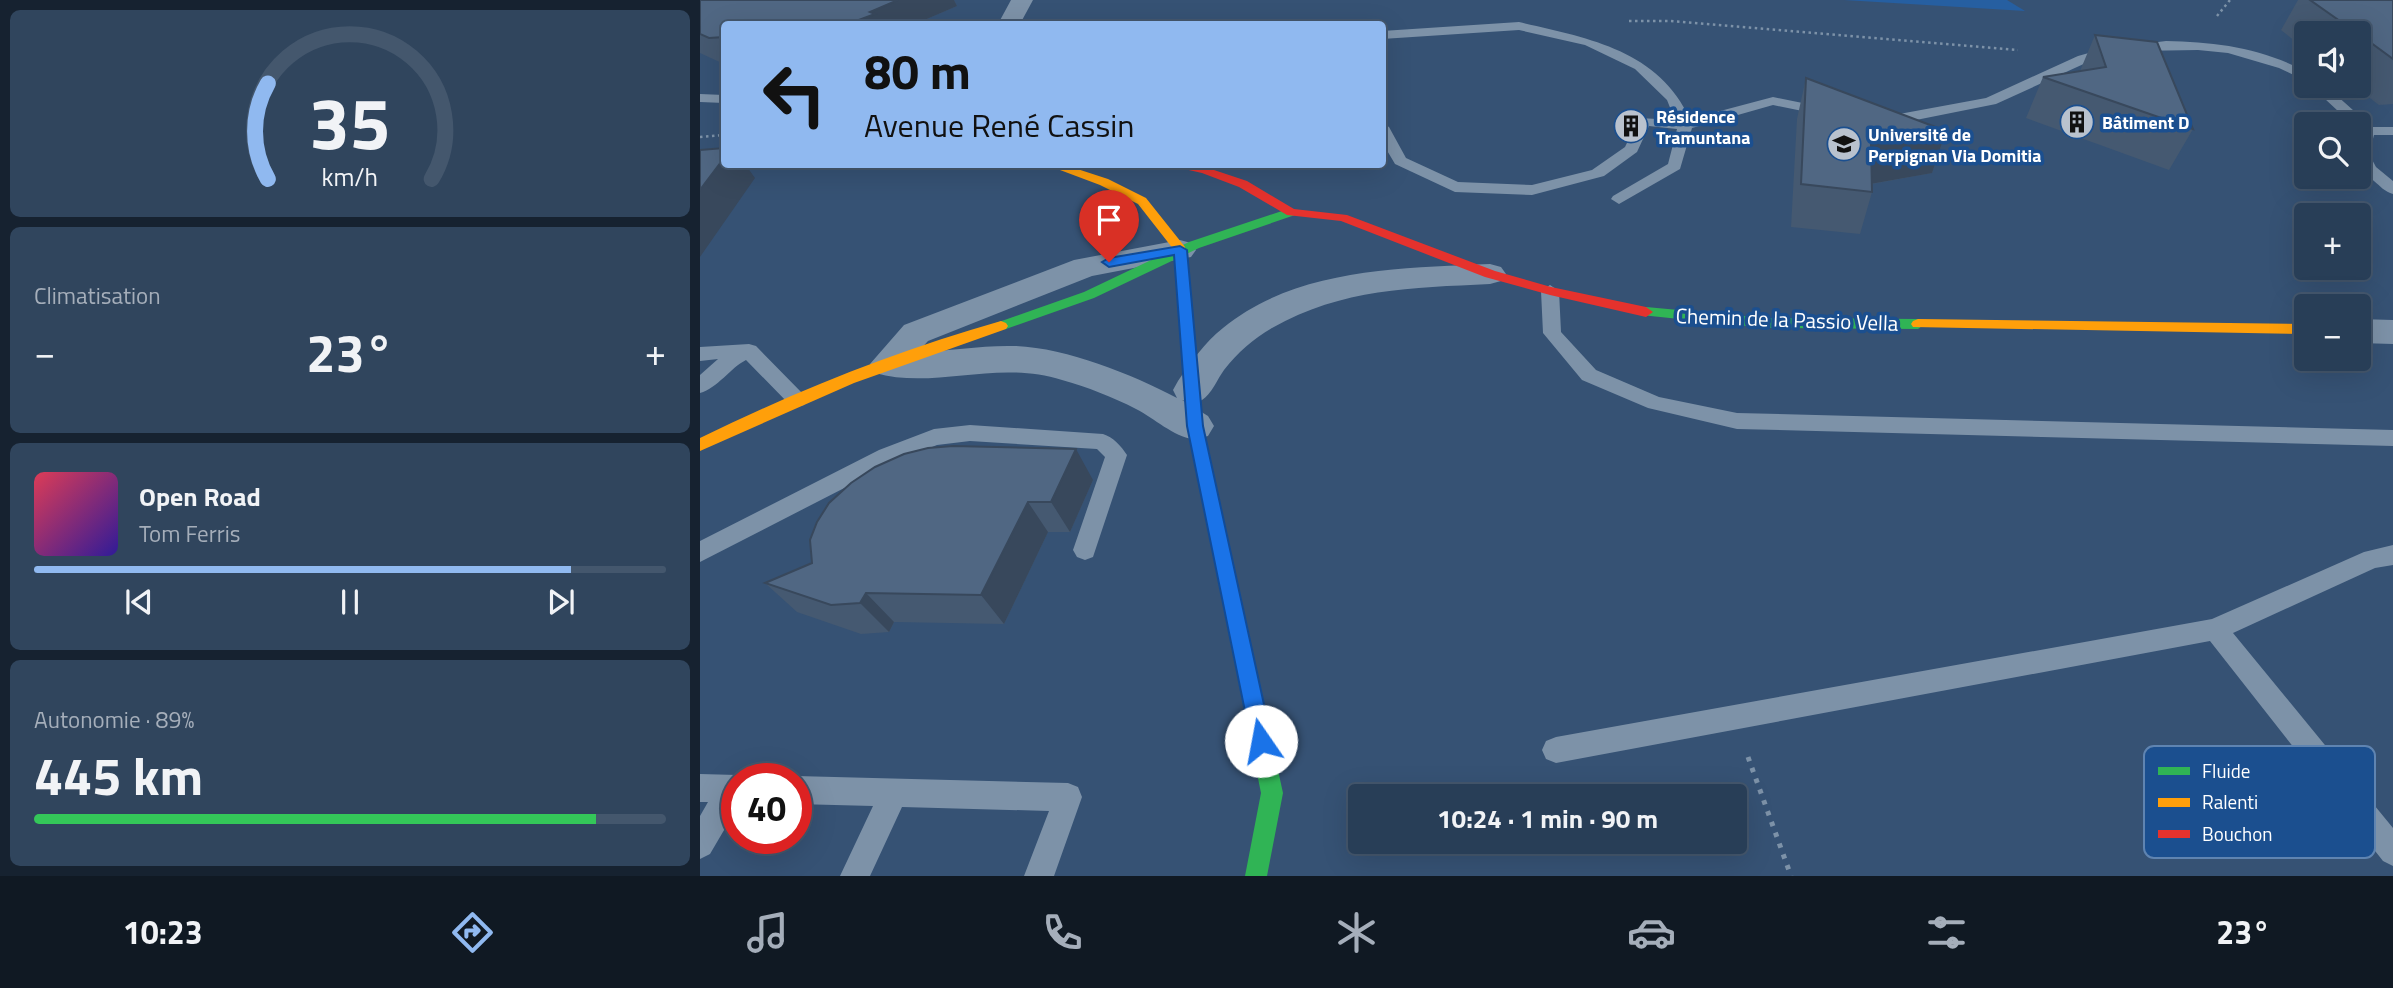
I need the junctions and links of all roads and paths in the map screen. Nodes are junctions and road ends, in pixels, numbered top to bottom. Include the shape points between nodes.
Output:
1 (1022, 0) edge
2 (1011, 21) edge
3 (1625, 22) dead end
4 (1386, 35) edge
5 (2077, 62) junction
6 (2294, 71) edge
7 (700, 98) edge
8 (2331, 98) edge
9 (721, 99) edge
10 (2347, 112) edge
11 (1844, 117) edge
12 (1868, 119) edge
13 (1685, 125) junction
14 (2371, 131) edge
15 (2393, 131) edge
16 (721, 135) edge
17 (1386, 135) edge
18 (700, 137) edge
19 (1061, 168) edge
20 (1191, 168) edge
21 (2371, 171) edge
22 (2393, 189) edge
23 (1619, 199) dead end
24 (1290, 212) junction
25 (1180, 250) junction
26 (1490, 274) junction
27 (1550, 291) junction
28 (2294, 329) edge
29 (2371, 331) edge
30 (2393, 332) edge
31 (749, 351) junction
32 (700, 354) edge
33 (888, 364) junction
34 (700, 386) edge
35 (1191, 390) junction
36 (797, 400) junction
37 (1195, 426) junction
38 (2393, 438) edge
39 (700, 445) edge
40 (1084, 550) dead end
41 (700, 552) edge
42 (2393, 555) edge
43 (2215, 629) junction
44 (1733, 717) junction
45 (2309, 746) edge
46 (1556, 750) dead end
47 (700, 788) edge
48 (721, 789) edge
49 (812, 790) edge
50 (894, 793) junction
51 (721, 810) edge
52 (2375, 829) edge
53 (700, 844) edge
54 (2393, 851) edge
55 (855, 876) edge
56 (1039, 876) edge
57 (1256, 876) edge
58 (1791, 876) edge

1 - 2 street
3 - 5 path via 1671,21 1949,42 2044,52
4 - 13 lane via 1519,26 1589,42 1640,66 1673,98
5 - 6 lane via 2123,48 2220,48 2269,57
5 - 12 lane via 1991,101 1891,121
7 - 9 lane
8 - 10 lane
11 - 13 lane via 1773,101
13 - 17 lane via 1644,121 1632,149 1598,173 1532,190 1455,187 1400,161
13 - 23 lane via 1675,166
14 - 15 lane
16 - 18 path
19 - 25 street via 1142,201
20 - 24 street, Chemin de la Passio Vella via 1243,184
21 - 22 lane
24 - 25 street
24 - 26 street, Chemin de la Passio Vella via 1343,218
25 - 33 street via 1085,267 916,333
25 - 35 street
26 - 27 street, Chemin de la Passio Vella
26 - 35 street via 1341,285 1297,300 1228,341
27 - 28 street, Chemin de la Passio Vella via 1657,314 1766,323
27 - 38 lane via 1552,333 1589,375 1655,403 1737,421
29 - 30 street
31 - 32 lane
31 - 34 lane via 730,360
31 - 36 lane
33 - 36 street
33 - 37 street via 1035,360 1125,387
35 - 37 street
36 - 39 street
37 - 57 street via 1272,793
40 - 41 lane via 1116,455 1103,442 970,433 934,437 887,456
42 - 43 lane via 2372,559
43 - 44 lane
43 - 45 lane
44 - 46 lane
44 - 58 path
47 - 48 lane
49 - 50 lane
50 - 55 lane
50 - 56 lane via 1068,797
51 - 53 lane
52 - 54 lane

